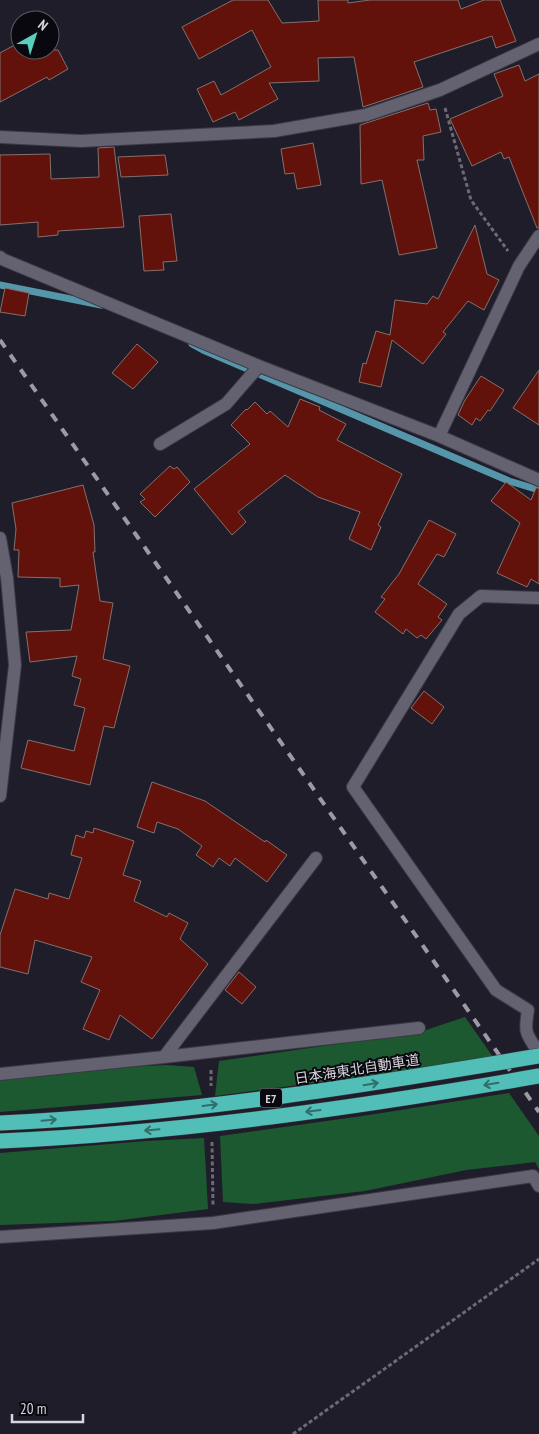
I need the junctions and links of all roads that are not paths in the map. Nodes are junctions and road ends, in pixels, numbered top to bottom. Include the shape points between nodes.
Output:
1 (539, 44) edge
2 (0, 137) edge
3 (539, 236) edge
4 (0, 256) edge
5 (259, 366) junction
6 (439, 436) junction
7 (160, 444) dead end
8 (539, 480) edge
9 (0, 538) edge
10 (539, 598) edge
11 (0, 796) edge
12 (316, 858) dead end
13 (533, 1008) edge
14 (419, 1028) dead end
15 (539, 1055) edge
16 (164, 1057) junction
17 (0, 1074) edge
18 (539, 1076) edge
19 (0, 1123) edge
20 (0, 1141) edge
21 (539, 1186) edge
22 (0, 1237) edge

1 - 2 street via 440,90 366,115 274,131 81,140
3 - 6 street via 519,266
4 - 5 street
5 - 6 street
5 - 7 street via 226,404
6 - 8 street
9 - 11 street via 16,665
10 - 13 street via 481,596 459,614 353,788 496,990
12 - 16 street
13 - 15 street via 525,1028
14 - 16 street
19 -> 15 highway, 日本海東北自動車道 / E7, bridge via 167,1111 312,1093
16 - 17 street
18 -> 20 highway, E7, bridge via 352,1106 192,1126
21 - 22 street via 533,1176 213,1223

